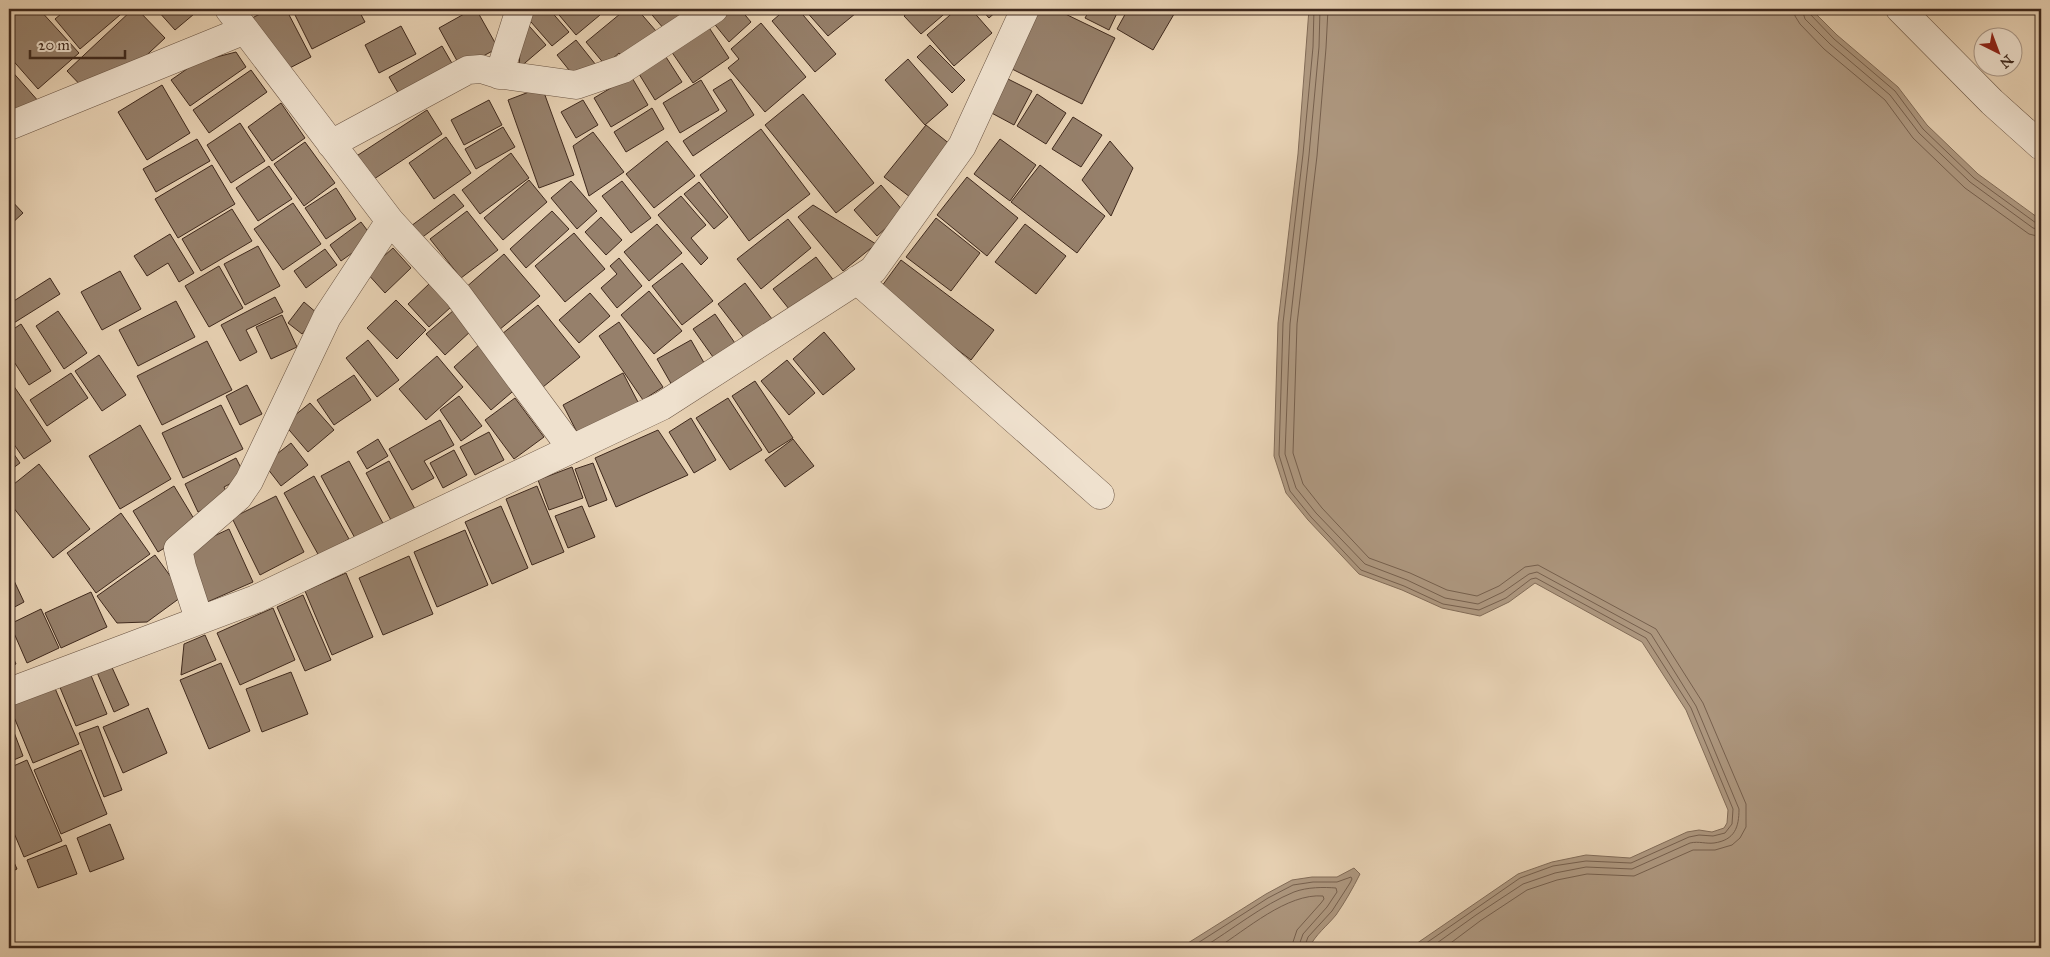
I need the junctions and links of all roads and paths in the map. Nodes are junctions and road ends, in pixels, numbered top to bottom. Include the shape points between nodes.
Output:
1 (520, 9) edge
2 (714, 9) edge
3 (1025, 9) edge
4 (1900, 9) edge
5 (237, 19) edge
6 (499, 75) junction
7 (9, 126) edge
8 (330, 144) junction
9 (2041, 146) edge
10 (390, 221) junction
11 (857, 280) junction
12 (572, 449) junction
13 (1100, 495) dead end
14 (199, 619) junction
15 (9, 692) edge

1 - 6 street
2 - 6 street via 623,69 576,85
3 - 11 street via 962,146 873,270
4 - 9 street via 1992,102
5 - 7 street
5 - 8 street
6 - 8 street via 481,69 468,70
8 - 10 street
10 - 12 street via 458,295
10 - 14 street via 327,317 249,481 238,497 178,549
11 - 12 street via 662,406
11 - 13 street
12 - 14 street via 256,598
14 - 15 street

